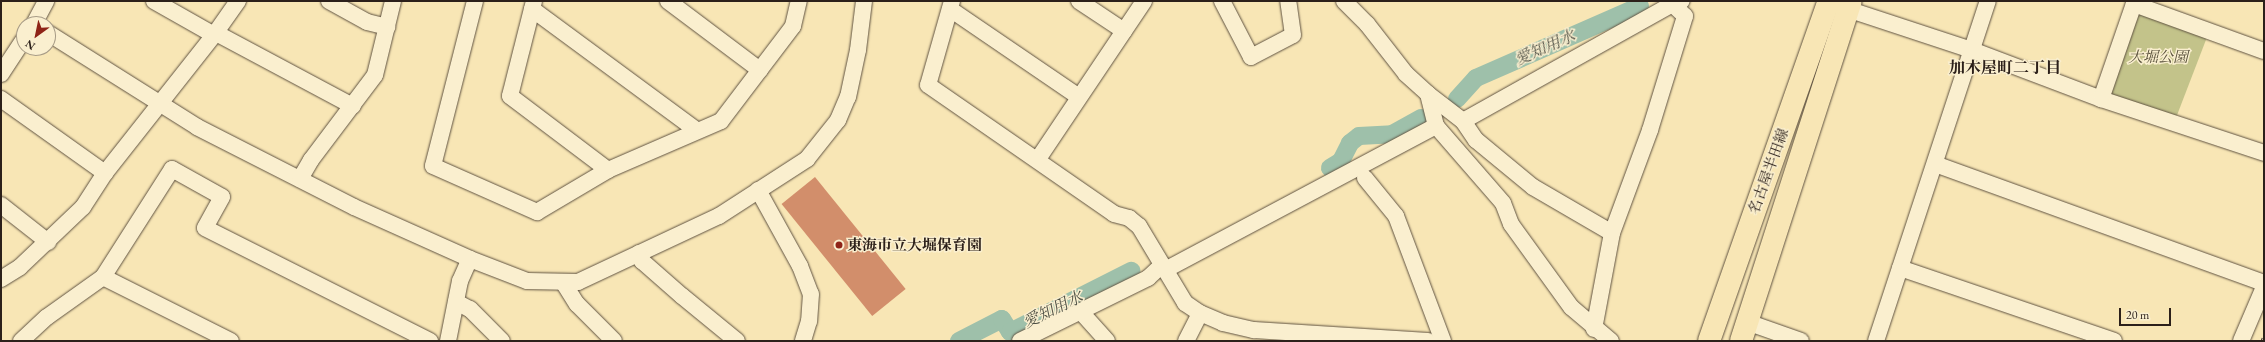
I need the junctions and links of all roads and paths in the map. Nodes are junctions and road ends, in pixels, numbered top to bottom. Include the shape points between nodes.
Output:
1 (154, 1) edge
2 (238, 1) edge
3 (328, 1) edge
4 (394, 1) edge
5 (475, 1) edge
6 (668, 1) edge
7 (799, 1) edge
8 (864, 1) edge
9 (1079, 1) edge
10 (1144, 1) edge
11 (1222, 1) edge
12 (1288, 1) edge
13 (1344, 1) edge
14 (1988, 1) edge
15 (42, 2) edge
16 (2135, 2) edge
17 (1677, 3) edge
18 (1835, 3) edge
19 (533, 5) edge
20 (951, 5) edge
21 (37, 16) edge
22 (387, 27) junction
23 (1124, 31) junction
24 (215, 34) junction
25 (56, 38) edge
26 (1972, 50) junction
27 (16, 51) edge
28 (2264, 51) edge
29 (760, 70) junction
30 (1, 74) edge
31 (1428, 94) junction
32 (1079, 97) junction
33 (1, 99) edge
34 (2101, 99) junction
35 (160, 104) junction
36 (353, 106) junction
37 (1464, 121) junction
38 (1436, 126) junction
39 (696, 130) junction
40 (2264, 153) edge
41 (1038, 159) junction
42 (1935, 164) junction
43 (608, 170) junction
44 (105, 173) junction
45 (1365, 178) dead end
46 (300, 179) junction
47 (758, 190) junction
48 (1, 205) edge
49 (1612, 233) junction
50 (48, 242) junction
51 (639, 253) junction
52 (470, 259) junction
53 (1164, 268) junction
54 (1900, 268) junction
55 (103, 276) junction
56 (1, 279) edge
57 (563, 282) junction
58 (2264, 284) edge
59 (2264, 287) edge
60 (456, 302) junction
61 (1081, 312) junction
62 (1200, 313) junction
63 (1594, 329) junction
64 (1744, 331) edge
65 (404, 336) edge
66 (1366, 339) edge
67 (25, 340) edge
68 (231, 341) edge
69 (430, 341) edge
70 (448, 341) edge
71 (502, 341) edge
72 (614, 341) edge
73 (737, 341) edge
74 (803, 341) edge
75 (1020, 341) edge
76 (1107, 341) edge
77 (1186, 341) edge
78 (1428, 341) edge
79 (1442, 341) edge
80 (1611, 341) edge
81 (1708, 341) edge
82 (1802, 341) edge
83 (1876, 341) edge
84 (2114, 341) edge
85 (2241, 341) edge

1 - 24 street
2 - 24 street
3 - 22 street via 367,22
4 - 22 street
5 - 43 street via 433,166 537,212
6 - 29 street
7 - 29 street via 793,26
8 - 47 street via 858,50 848,97 838,120 807,159
9 - 23 street
10 - 23 street
11 - 12 street via 1251,57 1293,35
13 - 31 street via 1367,24 1406,74
14 - 26 street
15 - 21 street
16 - 28 street
16 - 34 street
17 - 37 street
17 - 49 street via 1685,16 1650,130
18 - 26 street
18 - 64 main road, 名古屋半田線
18 - 81 main road, 名古屋半田線
19 - 39 street
19 - 43 street via 510,96
20 - 32 street
20 - 41 street via 928,85
22 - 36 street via 375,75
23 - 32 street
24 - 35 street
24 - 36 street
25 - 35 street
26 - 34 street
26 - 42 street
27 - 30 street
29 - 39 street via 721,121
31 - 37 street
31 - 38 street
32 - 41 street
33 - 44 street
34 - 40 street
35 - 44 street
35 - 46 street via 197,127
36 - 46 street via 311,160
37 - 49 street via 1476,140 1533,187
38 - 53 street
38 - 63 street via 1504,203 1511,224 1571,306
39 - 43 street
41 - 53 street via 1114,214 1129,218 1139,226
42 - 54 street
42 - 58 street
44 - 50 street via 83,207
45 - 79 street via 1396,216
46 - 52 street via 354,207
47 - 51 street via 719,216
47 - 74 street via 800,266 811,294 809,321
48 - 50 street
49 - 63 street
50 - 56 street via 20,268
51 - 57 street via 578,282
51 - 73 street via 642,261
52 - 57 street via 527,281
52 - 60 street via 460,281
53 - 61 street
53 - 62 street via 1185,303
54 - 83 street
54 - 84 street
55 - 65 street via 172,168 222,197 205,228
55 - 67 street via 52,313
55 - 68 street
57 - 72 street via 576,304
59 - 85 street
60 - 70 street
60 - 71 street via 470,309
61 - 75 street
61 - 76 street
62 - 66 street via 1224,323 1254,330
62 - 77 street
63 - 80 street
64 - 82 street
65 - 69 street
66 - 78 street

